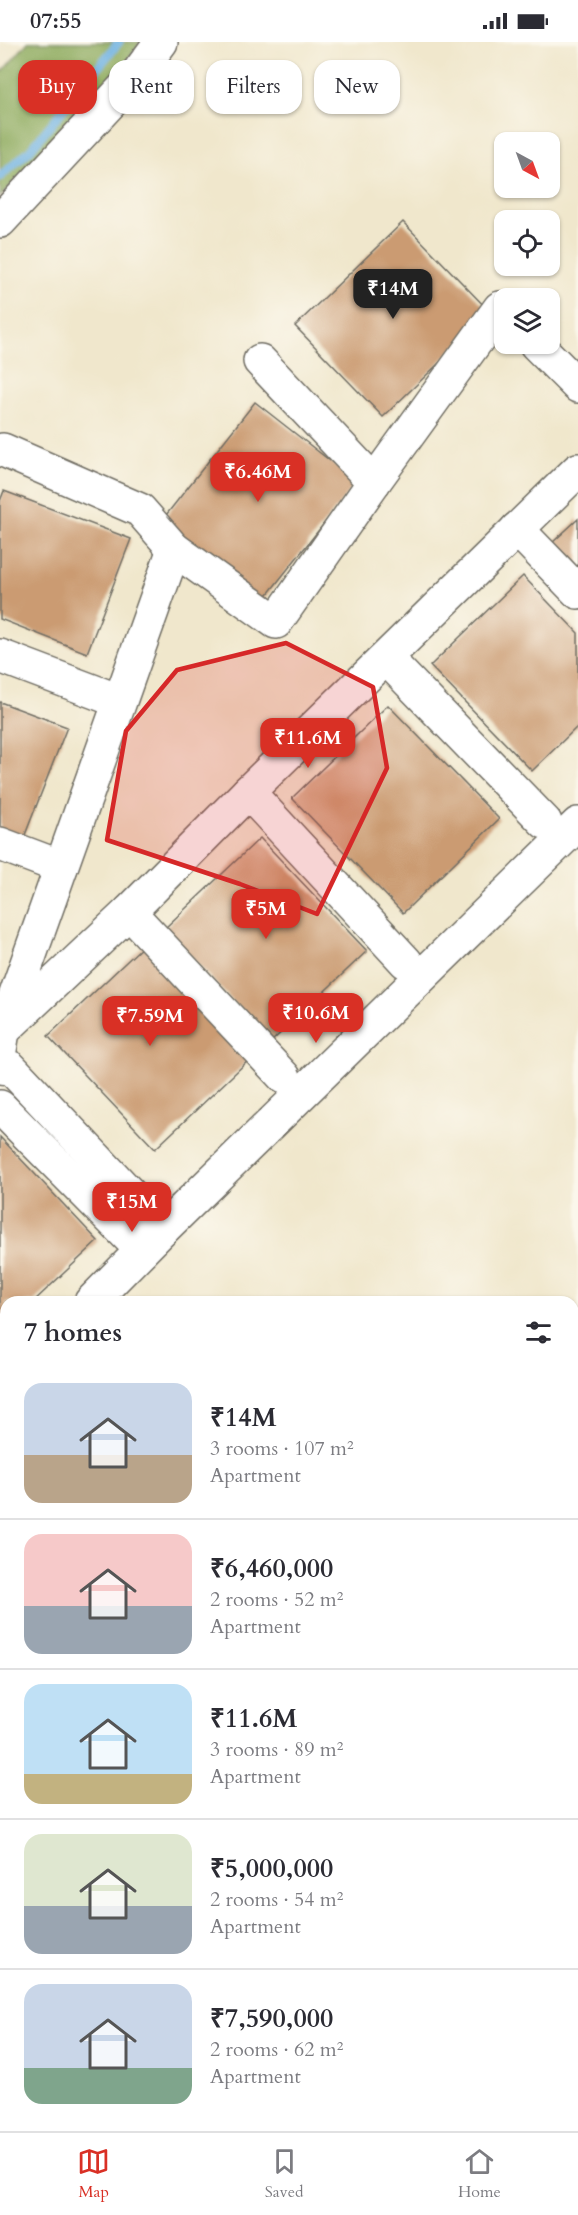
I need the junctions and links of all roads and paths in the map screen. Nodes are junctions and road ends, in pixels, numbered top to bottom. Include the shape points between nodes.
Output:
1 (161, 42) edge
2 (0, 221) edge
3 (494, 316) edge
4 (546, 354) edge
5 (260, 361) dead end
6 (578, 386) edge
7 (3, 450) dead end
8 (578, 470) edge
9 (374, 482) junction
10 (518, 529) junction
11 (174, 549) junction
12 (578, 592) edge
13 (0, 657) edge
14 (386, 658) junction
15 (119, 701) junction
16 (248, 792) junction
17 (545, 822) dead end
18 (578, 824) edge
19 (0, 844) edge
20 (61, 867) junction
21 (129, 912) junction
22 (406, 962) dead end
23 (1, 1037) edge
24 (0, 1067) edge
25 (284, 1077) dead end
26 (0, 1107) edge
27 (152, 1239) junction
28 (98, 1296) edge

1 - 2 street via 138,74
3 - 9 street
4 - 6 street
5 - 9 street
7 - 11 street via 140,510
8 - 10 street
9 - 11 street via 276,622
10 - 12 street
10 - 14 street
11 - 15 street
13 - 15 street
14 - 16 street
14 - 17 street
15 - 20 street
16 - 21 street
16 - 22 street
18 - 27 street
19 - 20 street
20 - 23 street
21 - 23 street
21 - 25 street
24 - 27 street via 11,1068
26 - 27 street
27 - 28 street

